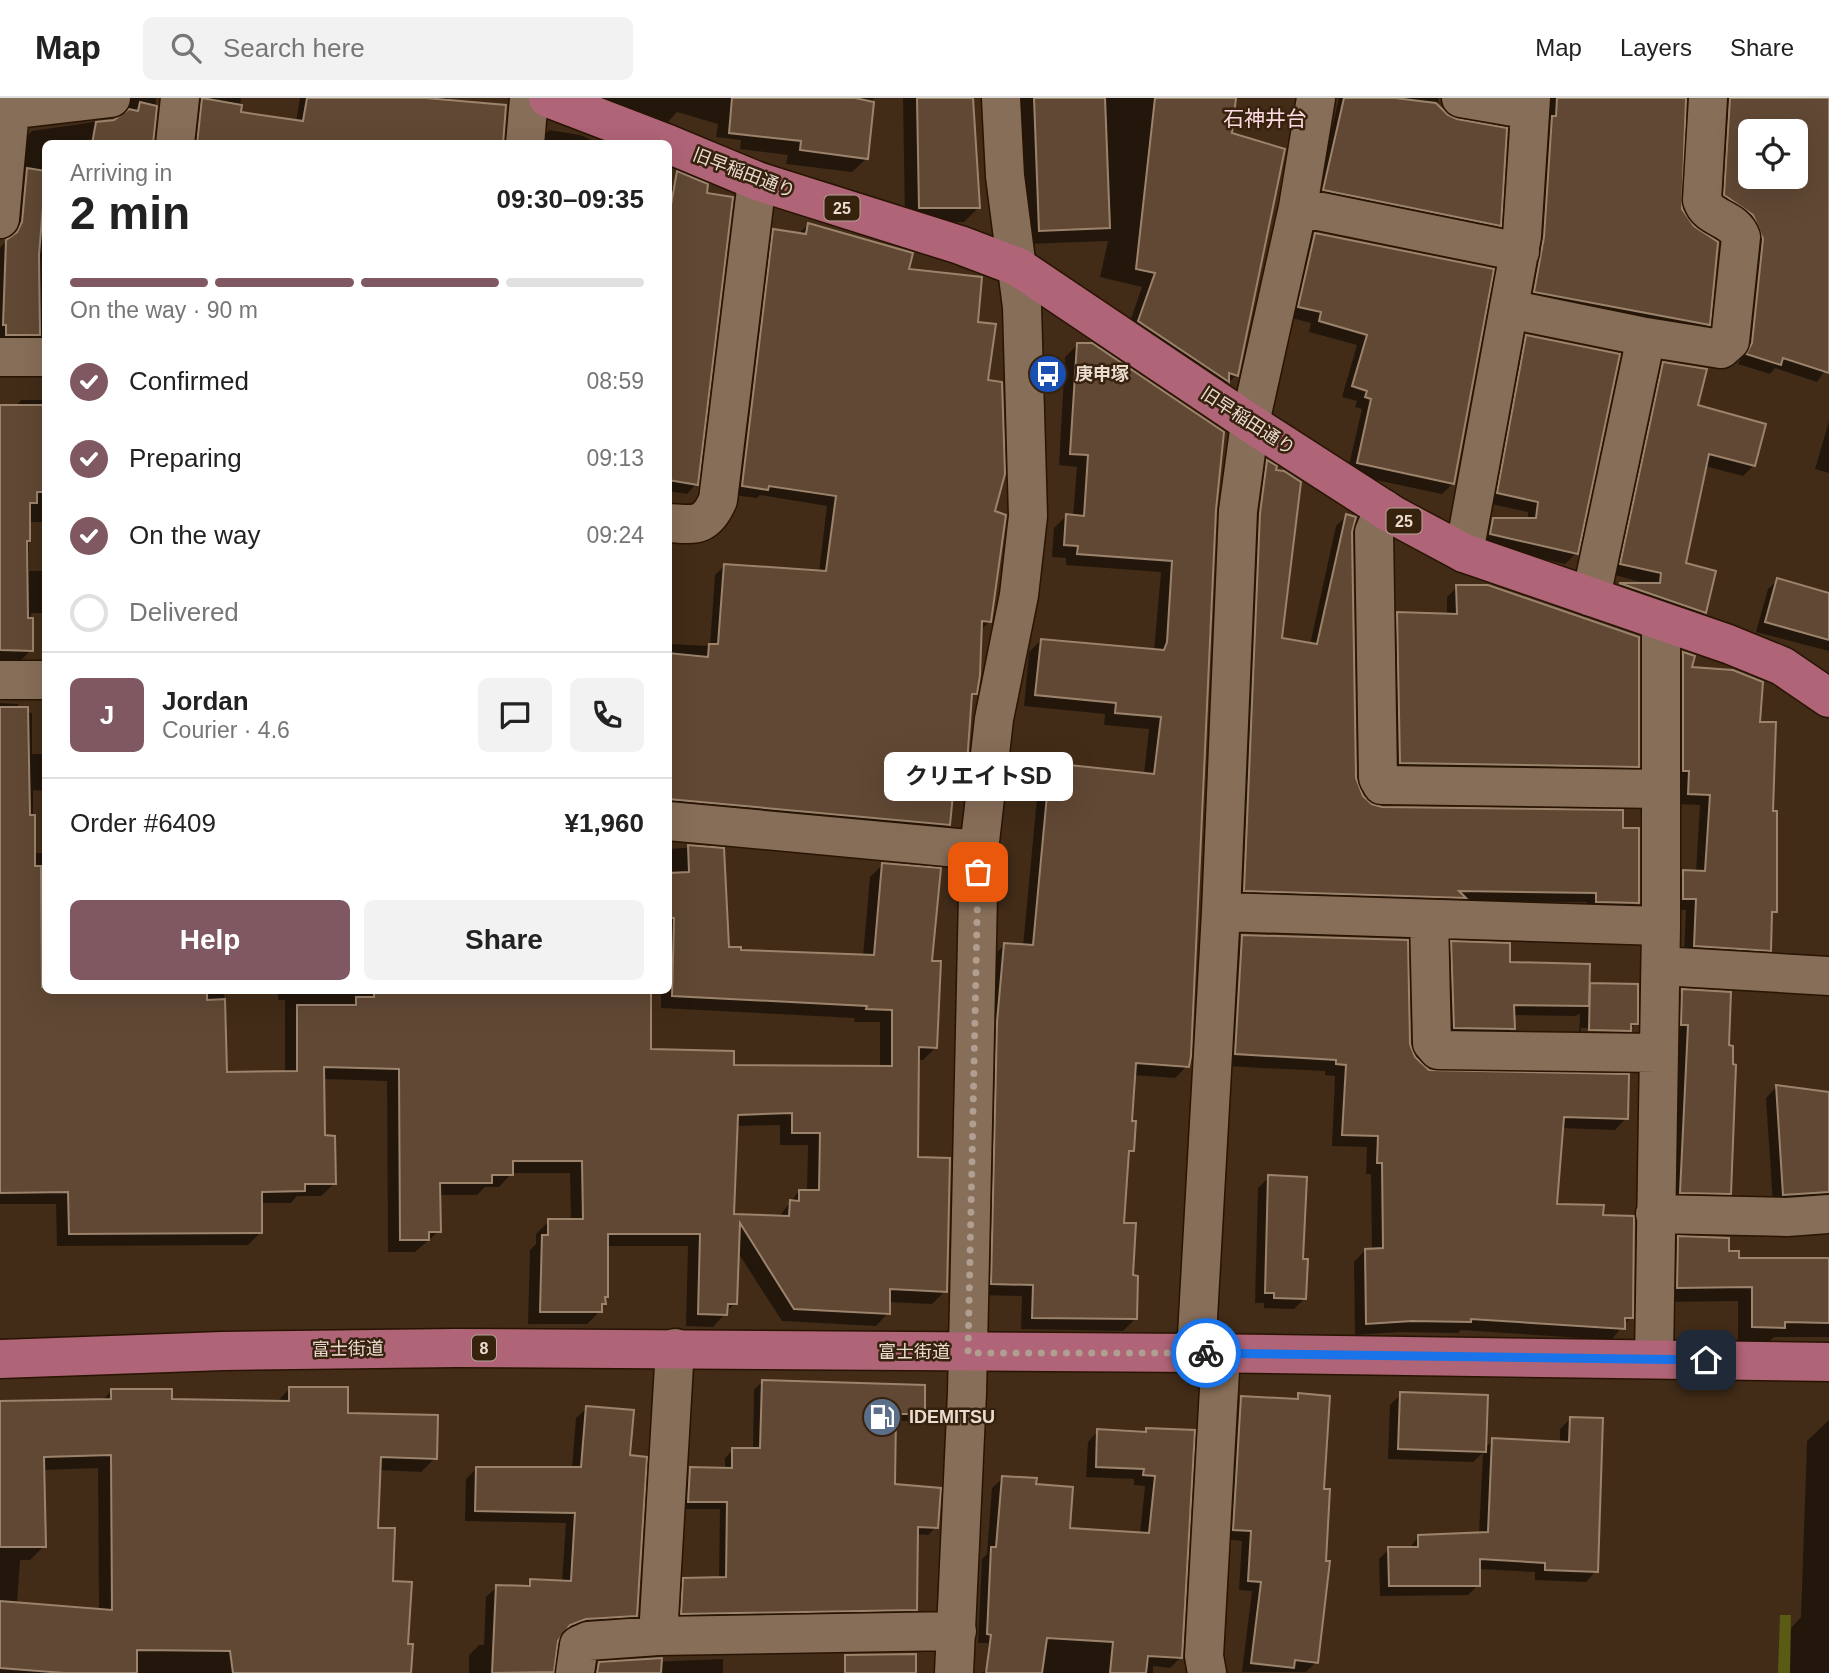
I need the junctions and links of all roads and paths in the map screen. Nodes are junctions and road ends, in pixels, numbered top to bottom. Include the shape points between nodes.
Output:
1 (111, 98) edge
2 (180, 98) edge
3 (1001, 98) edge
4 (1316, 98) edge
5 (1461, 98) edge
6 (1708, 98) edge
7 (548, 99) edge
8 (1531, 104) edge
9 (5, 110) edge
10 (176, 140) edge
11 (527, 140) edge
12 (657, 140) edge
13 (672, 146) edge
14 (757, 181) junction
15 (1298, 208) junction
16 (0, 219) edge
17 (1520, 252) junction
18 (1018, 267) junction
19 (1509, 309) junction
20 (1646, 337) junction
21 (0, 357) edge
22 (42, 357) edge
23 (1250, 423) junction
24 (1384, 509) junction
25 (672, 523) edge
26 (1464, 553) junction
27 (1591, 597) junction
28 (1661, 623) junction
29 (0, 680) edge
30 (42, 680) edge
31 (1829, 698) edge
32 (1661, 789) junction
33 (672, 821) edge
34 (979, 849) junction
35 (1220, 912) junction
36 (1429, 919) junction
37 (1661, 926) junction
38 (1661, 966) junction
39 (1829, 976) edge
40 (1658, 1053) junction
41 (1655, 1214) junction
42 (1829, 1214) edge
43 (675, 1349) junction
44 (968, 1353) junction
45 (1208, 1353) junction
46 (0, 1359) edge
47 (1654, 1359) junction
48 (1829, 1362) edge
49 (957, 1631) junction
50 (658, 1636) junction
51 (575, 1673) edge
52 (954, 1673) edge
53 (1207, 1673) edge

1 - 9 street
2 - 10 street
3 - 18 street via 1005,176
4 - 15 street
5 - 8 street
6 - 20 street via 1702,200 1709,213 1734,225 1741,237 1730,341 1721,349
7 - 11 street
7 - 12 main road, 旧早稲田通り / 25
8 - 17 street
9 - 16 street
13 - 14 main road, 旧早稲田通り / 25
14 - 18 main road, 旧早稲田通り / 25
14 - 25 street via 718,500 703,522
15 - 17 street
15 - 23 street
17 - 19 street
18 - 23 main road, 旧早稲田通り / 25
18 - 34 street via 1028,516 1019,595 994,719
19 - 20 street
19 - 26 street
20 - 27 street
21 - 22 street
23 - 24 main road, 旧早稲田通り / 25
23 - 35 street via 1238,511
24 - 26 main road, 旧早稲田通り / 25
24 - 32 street via 1374,532 1378,778 1382,785
26 - 27 main road, 旧早稲田通り / 25
27 - 28 main road, 旧早稲田通り / 25
28 - 31 main road, 旧早稲田通り / 25 via 1782,666
28 - 32 street
29 - 30 street
32 - 37 street
33 - 34 street
34 - 44 street
35 - 36 street
35 - 45 street
36 - 37 street
36 - 40 street via 1432,1042 1438,1049
37 - 38 street
38 - 39 street
38 - 40 street
40 - 41 street
41 - 42 street
41 - 47 street
43 - 44 main road, 富士街道 / 8
43 - 46 main road, 富士街道 / 8 via 264,1350
43 - 50 street
44 - 45 main road, 富士街道 / 8
44 - 49 street
45 - 47 main road, 富士街道 / 8
45 - 53 street
47 - 48 main road, 富士街道 / 8
49 - 50 street
49 - 52 street
50 - 51 street via 579,1645

